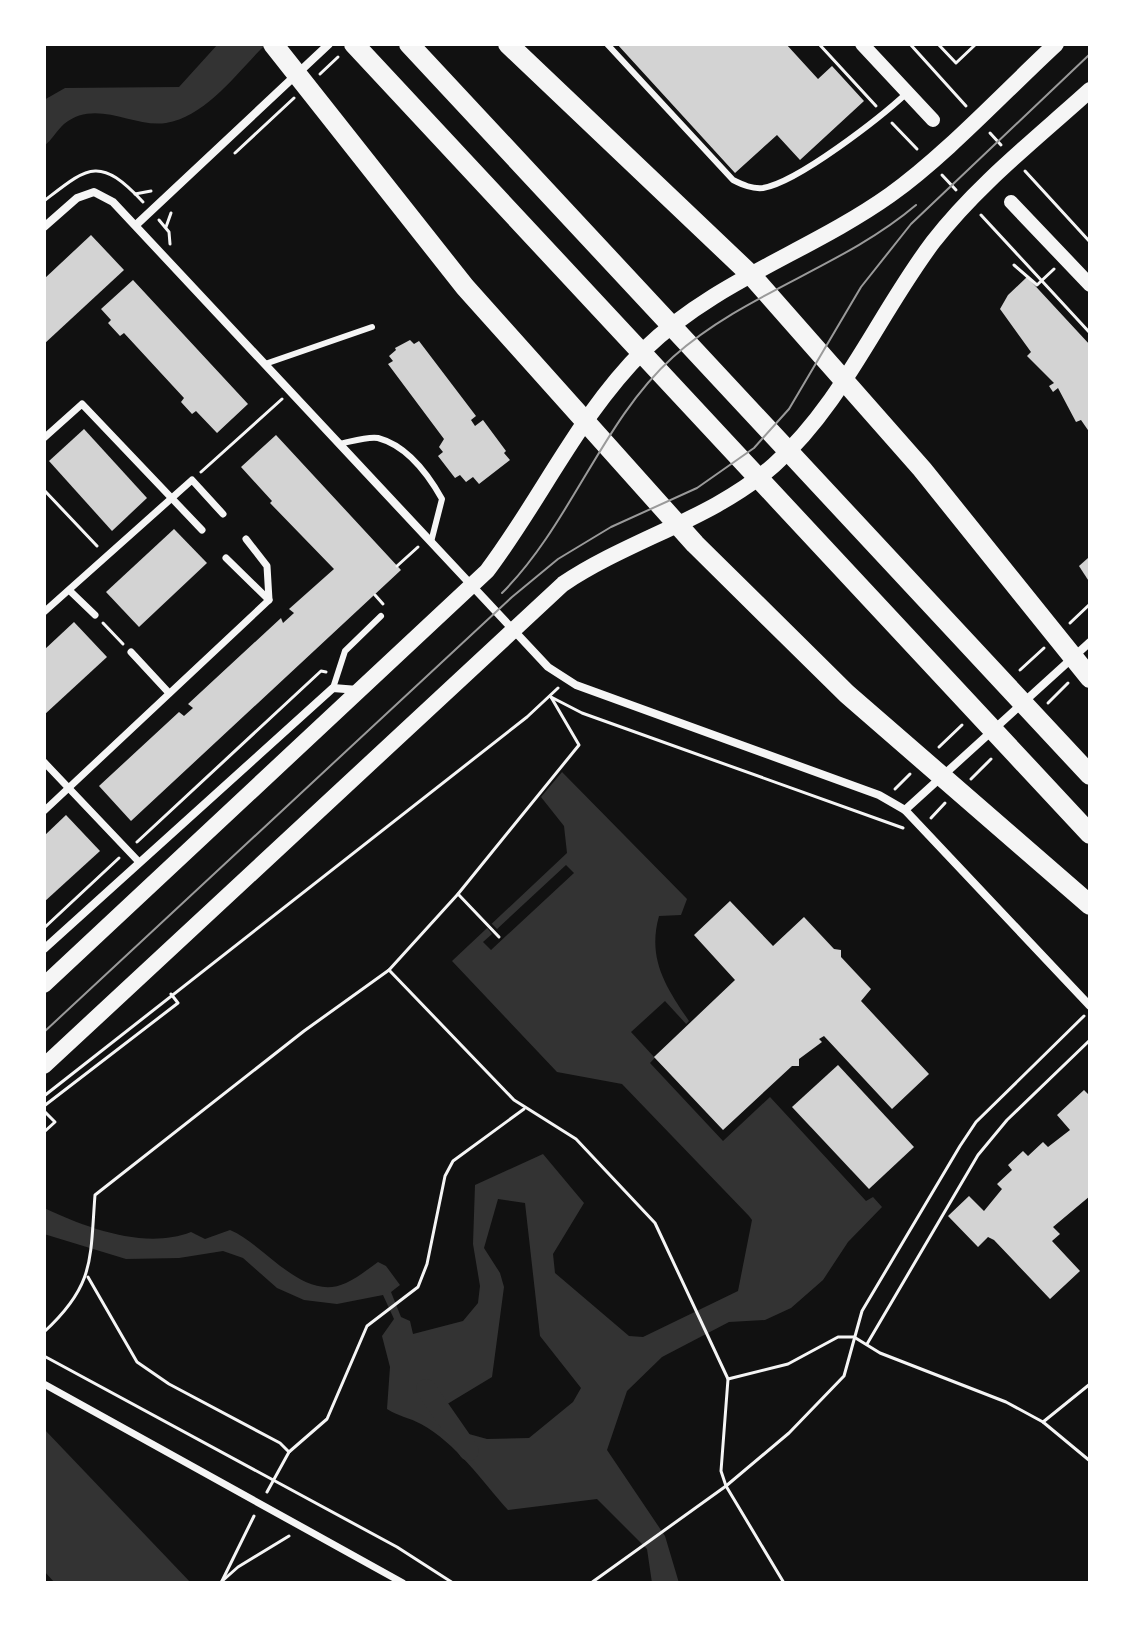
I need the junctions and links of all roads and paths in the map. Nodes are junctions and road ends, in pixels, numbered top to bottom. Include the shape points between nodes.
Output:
1 (273, 44) edge
2 (329, 44) edge
3 (409, 44) edge
4 (508, 44) edge
5 (607, 44) edge
6 (862, 44) edge
7 (910, 44) edge
8 (938, 44) edge
9 (976, 44) edge
10 (1056, 44) edge
11 (347, 49) edge
12 (318, 76) dead end
13 (1090, 90) edge
14 (908, 92) junction
15 (296, 97) dead end
16 (967, 107) dead end
17 (933, 120) dead end
18 (985, 128) dead end
19 (1004, 148) dead end
20 (228, 160) dead end
21 (1024, 171) dead end
22 (1011, 202) dead end
23 (171, 212) dead end
24 (136, 225) junction
25 (44, 227) edge
26 (166, 227) dead end
27 (1090, 242) edge
28 (751, 275) junction
29 (1090, 285) edge
30 (372, 327) dead end
31 (265, 364) junction
32 (844, 383) junction
33 (290, 391) junction
34 (585, 418) junction
35 (44, 438) edge
36 (339, 444) junction
37 (192, 480) junction
38 (44, 490) edge
39 (172, 498) junction
40 (223, 514) dead end
41 (676, 524) junction
42 (202, 530) dead end
43 (246, 539) dead end
44 (429, 540) junction
45 (108, 558) junction
46 (226, 558) dead end
47 (397, 566) dead end
48 (70, 591) junction
49 (269, 600) junction
50 (44, 612) edge
51 (95, 615) joint
52 (381, 616) dead end
53 (1090, 642) edge
54 (131, 652) joint
55 (337, 674) junction
56 (1090, 678) edge
57 (333, 688) junction
58 (362, 691) junction
59 (169, 693) junction
60 (551, 697) junction
61 (44, 762) edge
62 (1090, 775) edge
63 (68, 788) junction
64 (905, 810) junction
65 (44, 811) edge
66 (921, 827) junction
67 (1090, 834) edge
68 (128, 850) junction
69 (139, 862) junction
70 (458, 894) junction
71 (1090, 905) edge
72 (44, 928) edge
73 (499, 937) dead end
74 (44, 949) edge
75 (389, 970) junction
76 (44, 985) edge
77 (171, 994) junction
78 (1090, 1009) edge
79 (1090, 1040) edge
80 (44, 1066) edge
81 (44, 1096) edge
82 (44, 1108) edge
83 (524, 1109) junction
84 (44, 1132) edge
85 (88, 1277) junction
86 (44, 1332) edge
87 (854, 1337) junction
88 (867, 1344) junction
89 (44, 1356) edge
90 (728, 1379) junction
91 (44, 1384) edge
92 (1090, 1384) edge
93 (1043, 1422) junction
94 (289, 1452) junction
95 (1090, 1461) edge
96 (273, 1480) junction
97 (726, 1486) junction
98 (262, 1502) junction
99 (300, 1524) junction
100 (222, 1582) edge
101 (403, 1583) edge
102 (453, 1583) edge
103 (591, 1583) edge
104 (784, 1583) edge

1 - 34 highway via 465,287
2 - 24 street
3 - 62 highway
4 - 28 highway
5 - 14 lane via 733,180 754,188 776,184 871,126
6 - 14 street
7 - 16 path
8 - 9 path via 956,63
10 - 28 main road via 891,195
11 - 12 path
11 - 67 highway via 377,69
13 - 32 main road via 962,208 893,299
14 - 17 street
15 - 20 path
18 - 19 path
21 - 27 path
22 - 29 street
23 - 26 path
24 - 25 street via 94,192 77,198
24 - 31 street
28 - 32 highway
28 - 34 main road via 686,312 645,349
30 - 31 lane
31 - 33 street
32 - 41 main road via 773,466 714,506
32 - 56 highway via 922,469
33 - 36 street
33 - 37 path
34 - 41 highway
34 - 58 main road via 487,571
35 - 39 street via 82,404
36 - 44 street
36 - 44 lane via 377,438 428,473 442,499
37 - 39 street
37 - 40 street
38 - 45 path
39 - 42 street
39 - 45 street
41 - 71 highway via 847,694
41 - 80 main road via 592,565 528,615
43 - 49 street via 267,566
44 - 47 path
44 - 64 street via 563,679 879,795
45 - 48 street
46 - 49 street
48 - 50 street
48 - 51 street
49 - 59 street
51 - 54 path
52 - 55 lane via 345,651
53 - 64 street
54 - 59 street
55 - 57 lane
55 - 68 path via 321,671
57 - 58 street
57 - 69 street
58 - 76 main road
59 - 63 street
60 - 66 path via 582,713 903,828
60 - 70 path via 579,745
60 - 77 path
61 - 63 street
63 - 65 street
63 - 68 street
64 - 66 street
66 - 78 street
68 - 69 street
68 - 72 path
69 - 74 street
70 - 73 path
70 - 75 path
75 - 83 path
75 - 85 path via 95,1195
77 - 81 path
77 - 82 path via 178,1003
78 - 87 path via 976,1122 862,1311
79 - 88 path via 978,1155
82 - 84 path via 55,1122
83 - 90 path via 576,1139 647,1213
83 - 94 path via 453,1161 418,1287 376,1317 361,1336 327,1419
85 - 86 path via 70,1306
85 - 94 path via 137,1362
87 - 88 path
87 - 90 path via 838,1337 788,1364
87 - 97 path via 844,1376 799,1424
88 - 93 path
89 - 96 path
90 - 97 path via 721,1471
91 - 98 street
92 - 93 path
93 - 95 path
94 - 96 path
96 - 98 path
96 - 102 path
97 - 103 path
97 - 104 path
98 - 99 street
98 - 100 path
99 - 100 path
99 - 101 street

